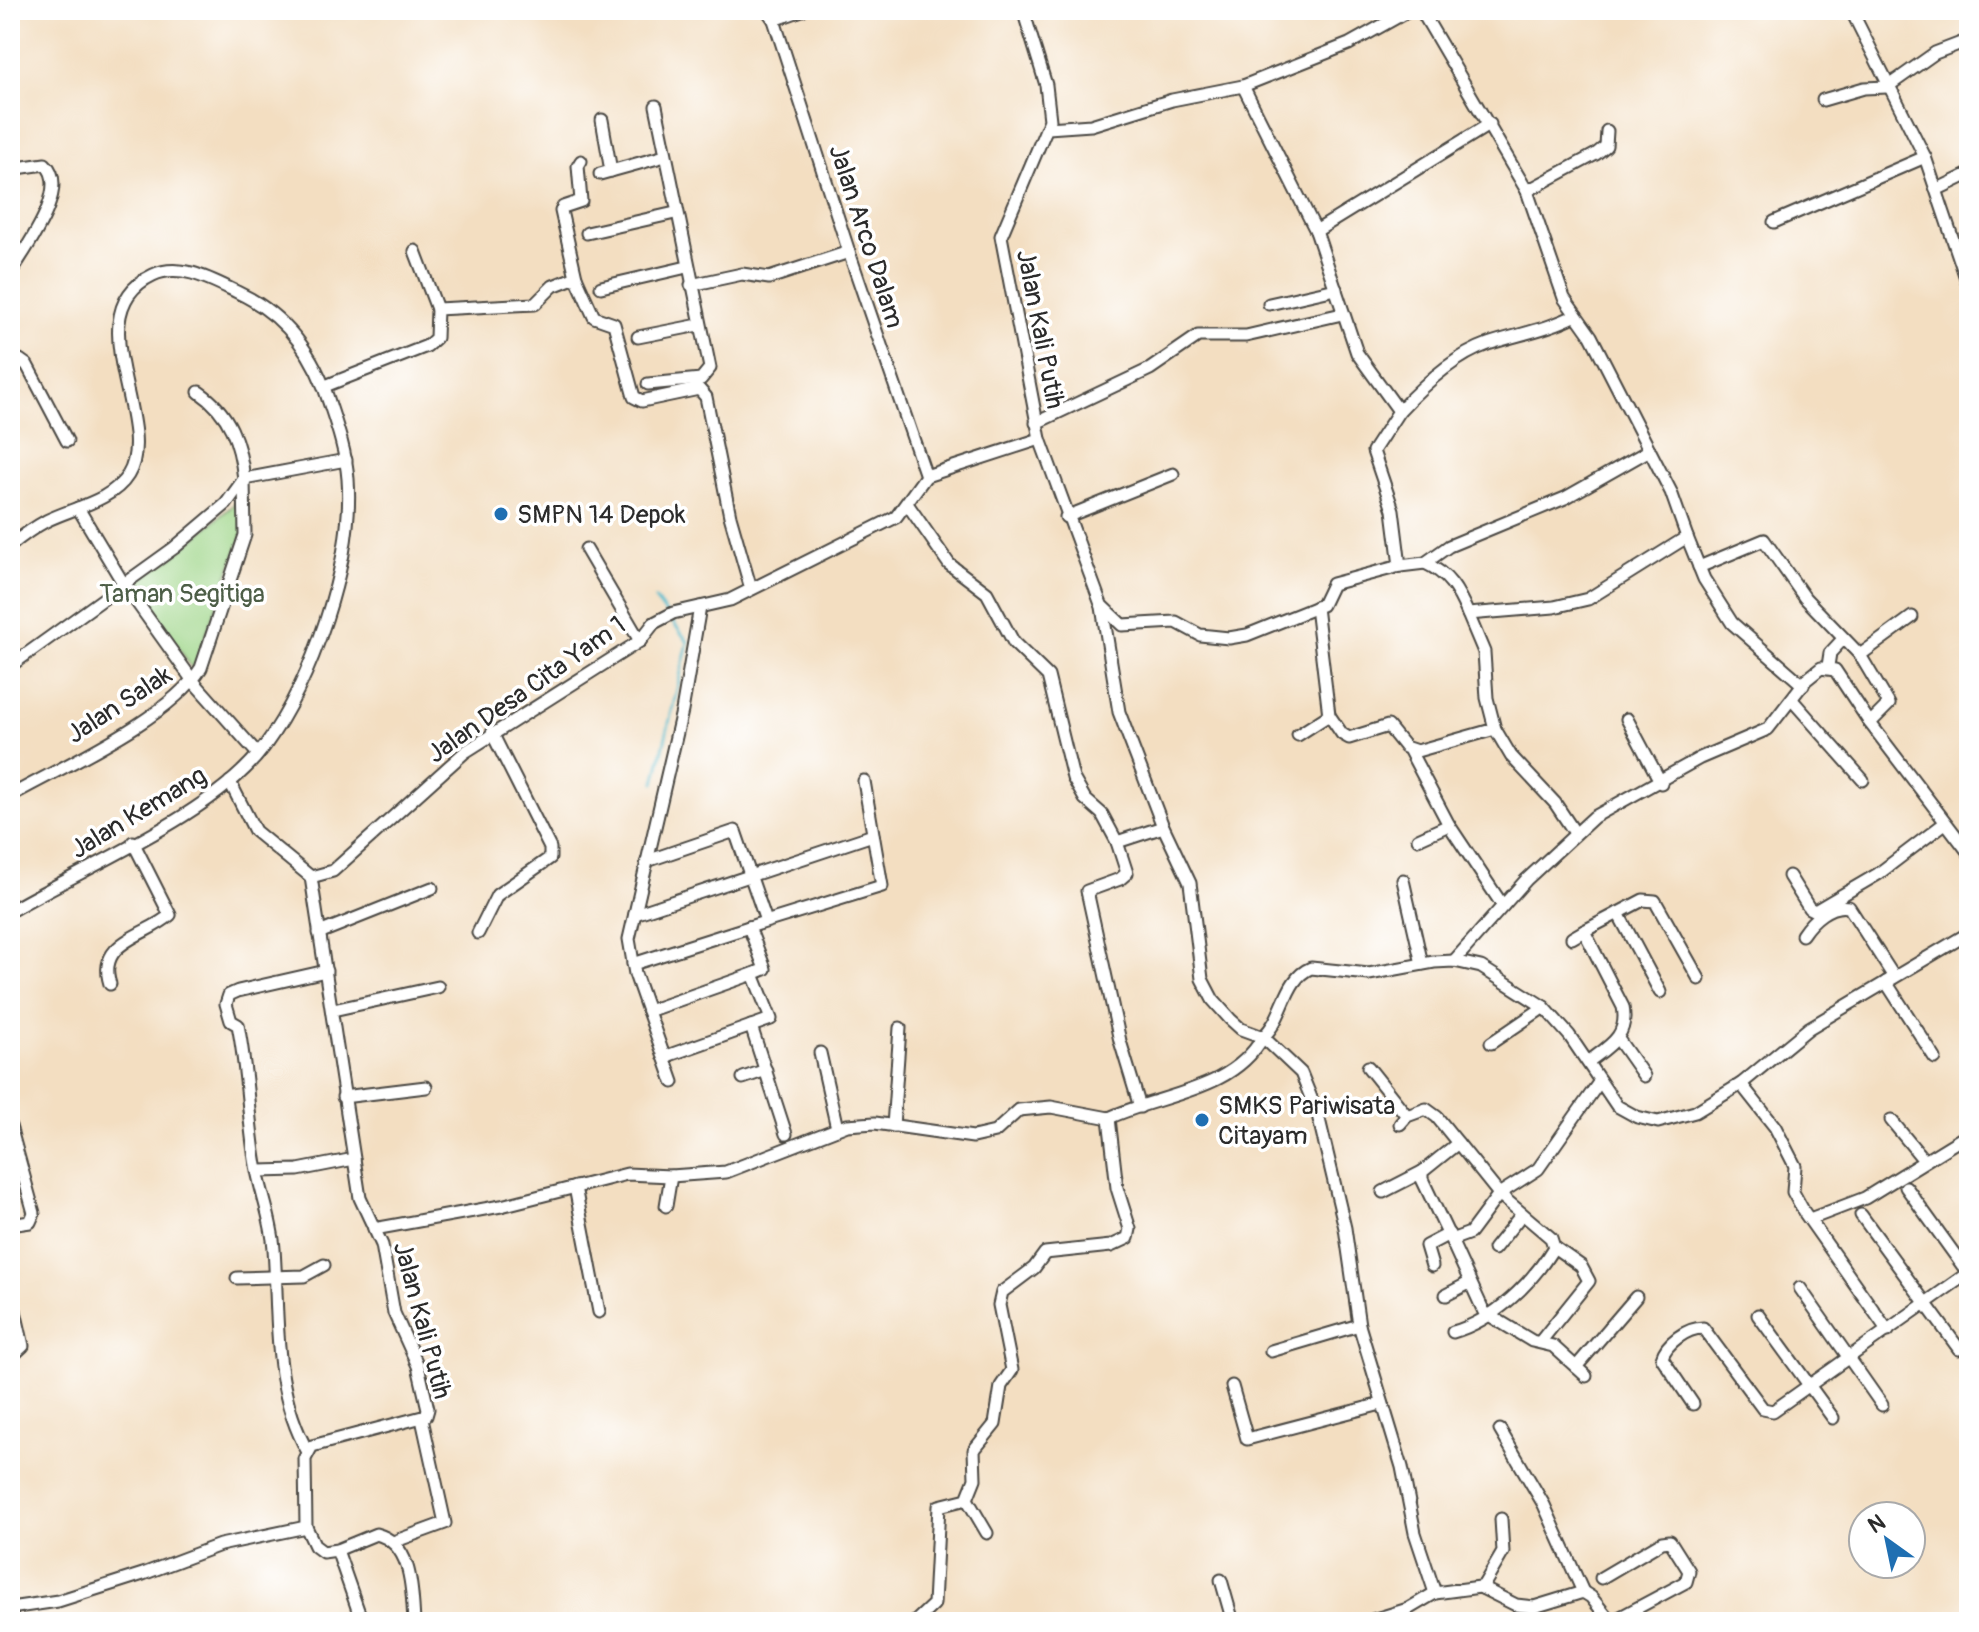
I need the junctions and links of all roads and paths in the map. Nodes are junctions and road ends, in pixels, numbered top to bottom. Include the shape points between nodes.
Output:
1 (802, 10) edge
2 (1023, 10) edge
3 (1410, 10) edge
4 (1421, 10) edge
5 (1851, 10) edge
6 (770, 15) edge
7 (1969, 40) edge
8 (1243, 86) junction
9 (1887, 87) junction
10 (1823, 100) dead end
11 (656, 106) dead end
12 (602, 120) dead end
13 (1490, 124) junction
14 (1048, 128) junction
15 (1607, 131) dead end
16 (665, 156) junction
17 (1925, 157) junction
18 (581, 161) dead end
19 (10, 169) edge
20 (1969, 174) edge
21 (1938, 189) junction
22 (1527, 191) junction
23 (675, 213) junction
24 (1774, 222) dead end
25 (1316, 231) junction
26 (587, 233) dead end
27 (415, 251) dead end
28 (849, 252) junction
29 (687, 267) junction
30 (10, 274) edge
31 (576, 277) junction
32 (691, 285) junction
33 (601, 287) dead end
34 (1969, 287) edge
35 (1336, 289) junction
36 (1269, 304) dead end
37 (437, 309) junction
38 (1342, 314) junction
39 (1576, 315) junction
40 (699, 325) junction
41 (638, 337) dead end
42 (10, 362) edge
43 (648, 384) dead end
44 (325, 386) junction
45 (199, 392) dead end
46 (1399, 411) junction
47 (1038, 431) junction
48 (67, 441) dead end
49 (1648, 451) junction
50 (346, 460) junction
51 (1173, 474) dead end
52 (926, 476) junction
53 (244, 479) junction
54 (908, 505) junction
55 (78, 508) junction
56 (1066, 517) junction
57 (1687, 537) junction
58 (10, 546) edge
59 (586, 549) dead end
60 (1425, 563) junction
61 (1400, 566) junction
62 (1699, 567) junction
63 (123, 583) junction
64 (751, 589) junction
65 (700, 607) junction
66 (1102, 607) junction
67 (1316, 607) junction
68 (1468, 614) junction
69 (1912, 617) dead end
70 (1843, 639) junction
71 (640, 641) junction
72 (1860, 655) junction
73 (10, 666) edge
74 (1828, 666) junction
75 (193, 681) junction
76 (1803, 685) junction
77 (1793, 701) junction
78 (1329, 715) junction
79 (1627, 719) dead end
80 (1870, 723) junction
81 (1495, 729) junction
82 (492, 733) junction
83 (1298, 735) dead end
84 (1410, 751) junction
85 (258, 754) junction
86 (1863, 780) dead end
87 (864, 781) dead end
88 (230, 782) junction
89 (1661, 783) junction
90 (10, 796) edge
91 (1945, 823) junction
92 (1449, 825) junction
93 (1163, 827) junction
94 (1575, 833) junction
95 (873, 835) junction
96 (1418, 839) dead end
97 (133, 842) junction
98 (1117, 842) junction
99 (1969, 853) edge
100 (647, 861) junction
101 (752, 875) junction
102 (1789, 876) dead end
103 (311, 877) junction
104 (1403, 880) dead end
105 (432, 888) dead end
106 (1503, 906) junction
107 (10, 911) edge
108 (1618, 913) junction
109 (635, 914) junction
110 (766, 921) junction
111 (749, 927) junction
112 (1584, 931) junction
113 (319, 933) junction
114 (478, 933) dead end
115 (1969, 933) edge
116 (1802, 935) dead end
117 (1572, 938) dead end
118 (1454, 961) junction
119 (633, 964) junction
120 (1422, 964) junction
121 (326, 971) junction
122 (753, 974) junction
123 (1699, 979) dead end
124 (1890, 980) junction
125 (110, 984) dead end
126 (438, 987) dead end
127 (1660, 992) dead end
128 (1544, 1007) junction
129 (333, 1010) junction
130 (648, 1011) junction
131 (751, 1026) junction
132 (900, 1028) dead end
133 (1263, 1037) junction
134 (1618, 1039) junction
135 (1491, 1043) dead end
136 (820, 1053) dead end
137 (664, 1057) junction
138 (1935, 1058) dead end
139 (1588, 1062) junction
140 (1368, 1067) dead end
141 (766, 1070) junction
142 (1644, 1076) dead end
143 (743, 1078) dead end
144 (1600, 1081) junction
145 (673, 1082) dead end
146 (1741, 1084) junction
147 (426, 1087) dead end
148 (343, 1097) junction
149 (1140, 1107) junction
150 (1109, 1118) junction
151 (1891, 1120) dead end
152 (10, 1126) edge
153 (893, 1126) junction
154 (837, 1128) junction
155 (786, 1134) dead end
156 (1969, 1134) edge
157 (1458, 1143) junction
158 (354, 1159) junction
159 (1923, 1159) junction
160 (259, 1171) junction
161 (1422, 1172) junction
162 (671, 1176) junction
163 (575, 1187) junction
164 (1906, 1187) dead end
165 (1383, 1192) dead end
166 (1499, 1194) junction
167 (666, 1206) dead end
168 (1522, 1214) junction
169 (1861, 1215) dead end
170 (1810, 1219) junction
171 (10, 1225) edge
172 (374, 1229) junction
173 (1450, 1237) junction
174 (1554, 1247) junction
175 (1494, 1249) dead end
176 (324, 1265) dead end
177 (1432, 1266) dead end
178 (1969, 1273) edge
179 (273, 1275) junction
180 (237, 1278) dead end
181 (1469, 1283) junction
182 (1800, 1288) dead end
183 (10, 1289) edge
184 (1446, 1295) dead end
185 (1636, 1297) dead end
186 (1925, 1304) junction
187 (599, 1312) dead end
188 (1758, 1315) dead end
189 (1491, 1316) junction
190 (1359, 1325) junction
191 (1888, 1331) junction
192 (1453, 1332) dead end
193 (1540, 1342) junction
194 (1959, 1349) dead end
195 (1271, 1351) dead end
196 (10, 1358) edge
197 (1849, 1358) junction
198 (1576, 1367) junction
199 (1586, 1376) dead end
200 (1232, 1386) dead end
201 (1809, 1387) junction
202 (1381, 1404) junction
203 (1693, 1404) dead end
204 (1882, 1405) dead end
205 (1833, 1418) dead end
206 (422, 1419) junction
207 (1500, 1430) dead end
208 (308, 1452) junction
209 (967, 1499) junction
210 (1501, 1519) dead end
211 (306, 1527) junction
212 (987, 1533) dead end
213 (393, 1542) junction
214 (337, 1550) junction
215 (1601, 1578) dead end
216 (1221, 1580) dead end
217 (1482, 1588) junction
218 (1583, 1592) junction
219 (1435, 1593) junction
220 (10, 1608) edge
221 (359, 1613) dead end
222 (414, 1622) edge
223 (915, 1622) edge
224 (1233, 1622) edge
225 (1367, 1622) edge
226 (1611, 1622) edge

1 - 6 street
2 - 14 street, Jalan Kali Putih via 1046,85
3 - 8 street via 1349,44
4 - 13 street
5 - 9 street
6 - 28 street, Jalan Arco Dalam
7 - 9 street via 1925,59
8 - 14 street via 1172,100 1091,125
8 - 25 street
9 - 10 street
9 - 17 street
11 - 16 street
12 - 16 street via 605,172
13 - 22 street
13 - 25 street
14 - 47 street, Jalan Kali Putih via 1001,236
15 - 22 street via 1606,146 1596,154
16 - 23 street
17 - 21 street
17 - 24 street
18 - 31 street via 581,201 561,211
19 - 30 street via 45,164 54,184 28,247
20 - 21 street
21 - 34 street
22 - 39 street via 1564,298
23 - 26 street
23 - 29 street
25 - 35 street
27 - 37 street
28 - 32 street via 769,278 742,274
28 - 52 street, Jalan Arco Dalam
29 - 32 street
29 - 33 street
31 - 37 street via 553,286 535,304
31 - 64 street via 594,317 614,324 634,397 642,401 704,392
32 - 40 street
35 - 36 street
35 - 38 street
37 - 44 street via 436,338 427,346
38 - 46 street via 1357,353
38 - 47 street via 1246,336 1198,336
39 - 46 street via 1470,352
39 - 49 street
40 - 41 street
40 - 43 street via 709,373 701,379
42 - 48 street via 27,365
44 - 50 street, Jalan Kemang
44 - 55 street, Jalan Kemang via 287,326 241,293 183,271 153,275 132,291 120,315 132,468 120,485
45 - 53 street, Jalan Salak via 233,430
46 - 61 street via 1373,451 1393,510
47 - 52 street
47 - 56 street, Jalan Kali Putih
49 - 57 street via 1671,492
49 - 60 street via 1565,498 1449,546
50 - 53 street
50 - 85 street, Jalan Kemang via 347,528 328,610 288,704
51 - 56 street
52 - 54 street
53 - 63 street via 213,516
53 - 75 street, Jalan Salak via 245,535
54 - 64 street via 896,517
54 - 98 street via 940,554 987,593 1014,643 1048,676 1073,778
55 - 58 street, Jalan Kemang
55 - 63 street
56 - 66 street, Jalan Kali Putih
57 - 62 street
57 - 68 street via 1588,599
59 - 71 street
60 - 61 street
60 - 68 street via 1453,583
61 - 67 street via 1332,584
62 - 70 street via 1764,540 1805,598
62 - 76 street via 1732,623
63 - 73 street
63 - 75 street
64 - 65 street
65 - 71 street, Jalan Desa Cita Yam 1 via 654,623
65 - 100 street
66 - 67 street via 1122,625 1176,622 1212,638 1247,635
66 - 93 street, Jalan Kali Putih via 1119,712
67 - 78 street
68 - 81 street via 1484,652
69 - 72 street
70 - 72 street
70 - 74 street via 1830,653
71 - 82 street, Jalan Desa Cita Yam 1
72 - 80 street via 1889,704
74 - 76 street
74 - 80 street
75 - 85 street
75 - 90 street, Jalan Salak via 149,715
76 - 77 street
77 - 86 street
77 - 89 street via 1768,729 1700,758
78 - 83 street
78 - 84 street via 1349,738 1392,728
79 - 89 street
80 - 91 street
81 - 84 street
81 - 94 street
82 - 103 street, Jalan Desa Cita Yam 1 via 414,795 340,865
82 - 114 street via 550,848 550,858 497,895
84 - 92 street
85 - 88 street, Jalan Kemang
87 - 95 street
88 - 97 street, Jalan Kemang
88 - 103 street via 255,831
89 - 94 street via 1594,817
91 - 99 street
91 - 102 street via 1878,874 1815,911
92 - 96 street
92 - 106 street
93 - 98 street
93 - 133 street, Jalan Kali Putih via 1190,883 1198,967 1207,990 1241,1029
94 - 106 street
95 - 101 street
95 - 110 street via 882,886
97 - 107 street, Jalan Kemang
97 - 125 street via 170,915 112,952 106,968
98 - 149 street via 1127,873 1087,891
100 - 101 street via 735,831
100 - 109 street
101 - 109 street
101 - 110 street
103 - 113 street, Jalan Kali Putih
104 - 120 street
105 - 113 street
106 - 118 street
108 - 112 street
108 - 123 street via 1643,900 1655,901
108 - 127 street
109 - 119 street via 629,939
110 - 111 street
111 - 119 street
111 - 122 street via 765,969
112 - 117 street
112 - 134 street via 1623,1007 1626,1019
113 - 121 street, Jalan Kali Putih
115 - 124 street
116 - 124 street via 1823,913 1849,907
118 - 120 street
118 - 128 street via 1481,967
119 - 130 street
120 - 133 street via 1369,974 1305,970 1294,980 1280,1015
121 - 129 street, Jalan Kali Putih
121 - 160 street via 238,991 227,999 243,1050
122 - 130 street
122 - 131 street via 771,1019
124 - 138 street
124 - 146 street via 1809,1028
126 - 129 street
128 - 135 street
128 - 139 street
129 - 148 street, Jalan Kali Putih
130 - 137 street
131 - 137 street
131 - 141 street
132 - 153 street
133 - 149 street via 1247,1058 1215,1079
133 - 190 street, Jalan Kali Putih via 1296,1067 1311,1091 1345,1228
134 - 139 street
134 - 142 street
136 - 154 street
137 - 145 street
139 - 144 street
140 - 157 street via 1404,1120 1420,1110 1432,1112
141 - 143 street
141 - 155 street
144 - 146 street via 1617,1106 1658,1122 1681,1118
144 - 166 street via 1538,1169
146 - 170 street via 1784,1143 1795,1166 1793,1192
147 - 148 street
148 - 158 street, Jalan Kali Putih
149 - 150 street
150 - 153 street via 1051,1107 1019,1110 995,1132 973,1137
150 - 209 street via 1114,1171 1130,1234 1111,1246 1045,1253 1002,1292 999,1305 1012,1370 1001,1386 995,1424 974,1450 975,1479
151 - 159 street
152 - 171 street via 34,1213 30,1222
153 - 154 street
154 - 162 street via 726,1172
156 - 159 street
157 - 161 street
157 - 166 street
158 - 160 street
158 - 172 street, Jalan Kali Putih via 360,1198
159 - 170 street via 1865,1198
160 - 179 street via 274,1250
161 - 165 street
161 - 173 street
162 - 163 street via 627,1174
162 - 167 street
163 - 172 street via 476,1212
163 - 187 street
164 - 178 street
166 - 168 street
166 - 173 street via 1476,1227
168 - 174 street via 1551,1238
168 - 175 street
169 - 186 street
170 - 191 street
172 - 206 street, Jalan Kali Putih via 382,1245 394,1313 422,1380 428,1409
173 - 177 street via 1426,1246
173 - 181 street
174 - 189 street
174 - 193 street via 1581,1266 1589,1281
176 - 179 street via 304,1276
178 - 186 street
179 - 180 street
179 - 208 street via 284,1391
181 - 184 street
181 - 189 street via 1481,1309
182 - 197 street
183 - 196 street via 23,1346
185 - 198 street
186 - 191 street
186 - 194 street
188 - 201 street
189 - 192 street
189 - 193 street
190 - 195 street
190 - 202 street, Jalan Kali Putih
191 - 197 street
193 - 198 street via 1553,1346
197 - 201 street
197 - 204 street
198 - 199 street
200 - 202 street via 1247,1439
201 - 203 street via 1765,1411 1699,1327 1668,1346 1662,1358
201 - 205 street
202 - 219 street, Jalan Kali Putih
206 - 208 street, Jalan Kali Putih via 325,1440
206 - 213 street via 445,1523
207 - 218 street via 1544,1505
208 - 211 street
209 - 212 street
209 - 223 street via 939,1506 934,1604
210 - 217 street via 1503,1552
211 - 214 street via 320,1550
211 - 220 street via 220,1545 58,1601
213 - 214 street via 376,1534
213 - 222 street via 408,1569
214 - 221 street
215 - 226 street via 1670,1541 1689,1571 1686,1582
216 - 224 street
217 - 218 street via 1526,1607
217 - 219 street
218 - 226 street
219 - 225 street via 1408,1609

